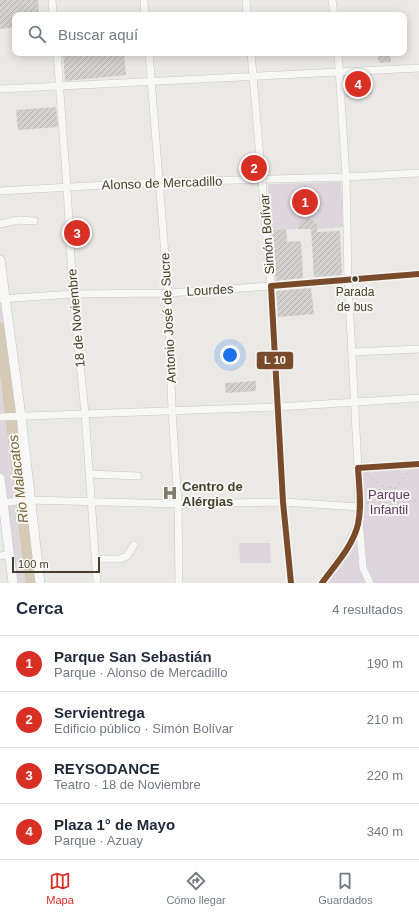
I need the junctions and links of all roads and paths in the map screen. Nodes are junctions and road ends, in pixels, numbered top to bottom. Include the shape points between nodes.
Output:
1 (52, 0) edge
2 (144, 0) edge
3 (246, 0) edge
4 (332, 0) edge
5 (53, 12) edge
6 (145, 12) edge
7 (248, 12) edge
8 (334, 12) edge
9 (57, 56) edge
10 (148, 56) edge
11 (251, 56) edge
12 (338, 56) edge
13 (419, 68) edge
14 (340, 72) junction
15 (253, 76) junction
16 (151, 81) junction
17 (60, 86) junction
18 (0, 89) edge
19 (419, 173) edge
20 (346, 177) junction
21 (263, 180) junction
22 (159, 182) junction
23 (67, 187) junction
24 (0, 191) edge
25 (34, 221) dead end
26 (0, 224) edge
27 (0, 260) edge
28 (419, 274) edge
29 (348, 280) junction
30 (271, 286) junction
31 (168, 293) junction
32 (73, 294) junction
33 (3, 299) edge
34 (419, 349) edge
35 (353, 352) junction
36 (419, 398) edge
37 (354, 402) junction
38 (278, 407) junction
39 (172, 411) junction
40 (85, 413) junction
41 (18, 416) junction
42 (0, 417) edge
43 (416, 465) edge
44 (358, 468) junction
45 (89, 474) junction
46 (138, 476) dead end
47 (0, 478) edge
48 (395, 489) junction
49 (387, 490) junction
50 (396, 492) junction
51 (414, 492) dead end
52 (359, 494) junction
53 (386, 494) junction
54 (391, 498) junction
55 (27, 500) junction
56 (416, 501) dead end
57 (91, 502) junction
58 (283, 502) junction
59 (391, 502) junction
60 (3, 503) edge
61 (178, 504) junction
62 (359, 505) junction
63 (359, 519) junction
64 (134, 545) dead end
65 (5, 555) edge
66 (95, 560) junction
67 (13, 583) edge
68 (40, 583) edge
69 (97, 583) edge
70 (179, 583) edge
71 (291, 583) edge
72 (322, 583) edge
73 (370, 583) edge

1 - 5 street
2 - 6 street
3 - 7 street
4 - 8 street
9 - 17 street, 18 de Noviembre
10 - 16 street, Antonio José de Sucre
11 - 15 street, Simón Bolívar
12 - 14 street
13 - 14 street
14 - 15 street
14 - 20 street
15 - 16 street
15 - 21 street, Simón Bolívar
16 - 17 street
16 - 22 street, Antonio José de Sucre
17 - 18 street
17 - 23 street, 18 de Noviembre
19 - 20 street, Alonso de Mercadillo
20 - 21 street, Alonso de Mercadillo
20 - 29 street
21 - 22 street, Alonso de Mercadillo
21 - 30 street, Simón Bolívar
22 - 23 street, Alonso de Mercadillo
22 - 31 street, Antonio José de Sucre
23 - 24 street, Alonso de Mercadillo
23 - 32 street, 18 de Noviembre
25 - 26 street via 18,220
27 - 33 main road
28 - 29 street, Lourdes
29 - 30 street, Lourdes
29 - 35 street
30 - 31 street, Lourdes
30 - 38 street, Simón Bolívar
31 - 32 street, Lourdes
31 - 39 street, Antonio José de Sucre
32 - 33 street, Lourdes
32 - 40 street, 18 de Noviembre
33 - 41 main road
34 - 35 street
35 - 37 street
36 - 37 street
37 - 38 street
37 - 44 street
38 - 39 street
38 - 58 street, Simón Bolívar
39 - 40 street
39 - 61 street, Antonio José de Sucre
40 - 41 street
40 - 45 street, 18 de Noviembre
41 - 42 street
41 - 55 main road
43 - 44 street
43 - 48 path
44 - 49 path
44 - 52 street
45 - 46 street
45 - 57 street, 18 de Noviembre
47 - 60 main road
48 - 49 path
48 - 50 path
49 - 53 path
50 - 51 path
50 - 54 path
52 - 53 path
52 - 62 street
53 - 54 path
54 - 59 path
55 - 57 street
55 - 60 street
55 - 68 main road
56 - 59 path
57 - 61 street
57 - 66 street, 18 de Noviembre
58 - 61 street
58 - 62 street
58 - 71 street, Simón Bolívar
59 - 62 path
60 - 65 main road
61 - 70 street, Antonio José de Sucre
62 - 63 street
63 - 72 street via 354,535
63 - 73 street via 363,568
64 - 66 street via 127,556 120,559
65 - 67 main road
66 - 69 street, 18 de Noviembre

